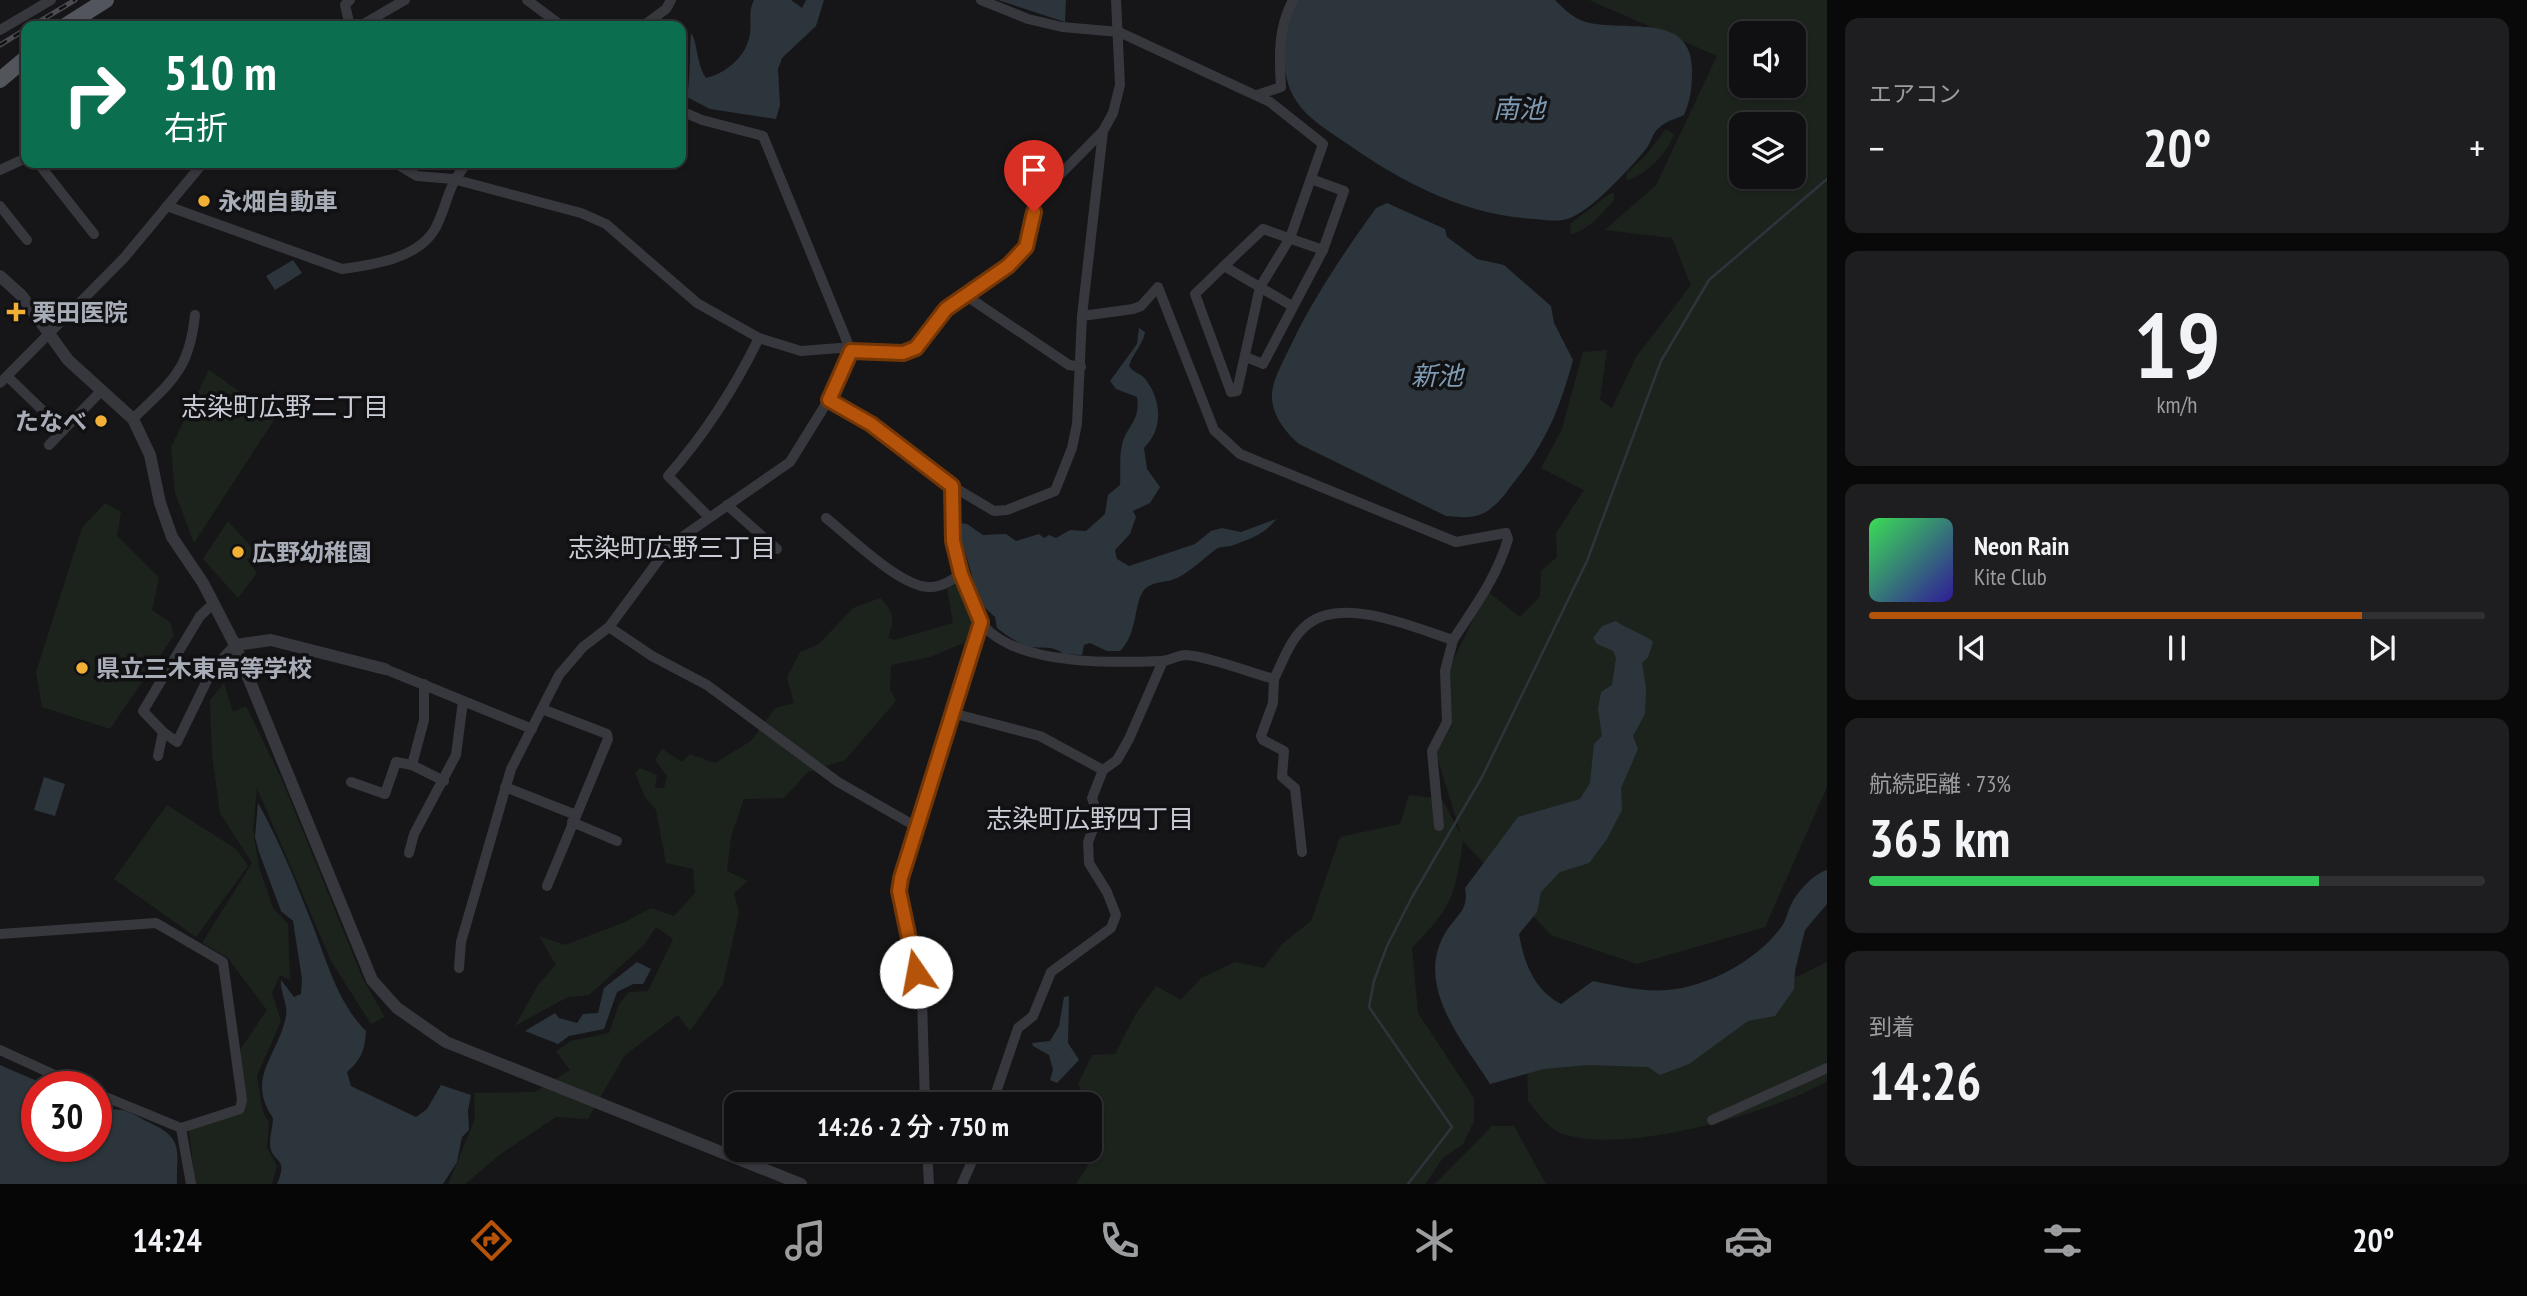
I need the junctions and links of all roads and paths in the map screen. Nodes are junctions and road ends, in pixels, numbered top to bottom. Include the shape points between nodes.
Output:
1 (51, 0) edge
2 (106, 0) edge
3 (349, 0) edge
4 (405, 0) edge
5 (527, 0) edge
6 (671, 0) edge
7 (981, 0) edge
8 (1116, 0) edge
9 (1293, 0) edge
10 (35, 4) edge
11 (386, 4) edge
12 (73, 21) edge
13 (349, 21) edge
14 (366, 21) edge
15 (555, 21) edge
16 (650, 21) edge
17 (0, 30) edge
18 (1119, 32) junction
19 (21, 62) edge
20 (0, 80) edge
21 (1257, 95) junction
22 (686, 113) edge
23 (1103, 131) junction
24 (21, 160) edge
25 (42, 168) edge
26 (199, 168) edge
27 (403, 168) edge
28 (463, 168) edge
29 (0, 170) edge
30 (453, 179) junction
31 (1311, 179) junction
32 (0, 206) edge
33 (167, 206) junction
34 (94, 234) dead end
35 (1290, 238) junction
36 (27, 240) dead end
37 (1323, 250) junction
38 (1224, 266) junction
39 (0, 276) edge
40 (1260, 287) junction
41 (965, 295) junction
42 (1292, 306) junction
43 (195, 315) dead end
44 (1082, 316) junction
45 (49, 335) junction
46 (759, 338) junction
47 (851, 351) junction
48 (1246, 357) junction
49 (1081, 367) junction
50 (4, 379) edge
51 (102, 390) junction
52 (829, 400) junction
53 (133, 419) junction
54 (62, 430) junction
55 (49, 445) dead end
56 (952, 486) junction
57 (727, 505) junction
58 (709, 517) junction
59 (826, 518) dead end
60 (777, 549) dead end
61 (961, 574) junction
62 (214, 603) junction
63 (981, 622) junction
64 (609, 627) junction
65 (1453, 640) junction
66 (235, 645) junction
67 (1163, 661) junction
68 (385, 669) joint
69 (1274, 679) junction
70 (424, 684) junction
71 (463, 701) junction
72 (542, 709) junction
73 (952, 713) junction
74 (532, 729) junction
75 (163, 732) junction
76 (158, 756) dead end
77 (412, 765) junction
78 (1103, 770) junction
79 (444, 781) junction
80 (351, 782) dead end
81 (505, 788) junction
82 (574, 818) junction
83 (915, 826) junction
84 (1439, 826) dead end
85 (617, 841) dead end
86 (1302, 852) dead end
87 (409, 853) dead end
88 (547, 886) dead end
89 (0, 934) edge
90 (459, 968) dead end
91 (0, 1049) edge
92 (1827, 1068) edge
93 (47, 1071) edge
94 (925, 1092) edge
95 (996, 1092) edge
96 (112, 1100) edge
97 (1712, 1120) dead end
98 (181, 1128) junction
99 (928, 1162) edge
100 (972, 1162) edge
101 (191, 1184) edge
102 (801, 1184) edge
103 (929, 1184) edge
104 (962, 1184) edge

1 - 10 street
2 - 12 main road
3 - 13 street via 345,5
4 - 11 street
5 - 15 street
6 - 16 street
7 - 18 street via 1051,24
8 - 18 street
9 - 21 street via 1283,18 1281,87
10 - 17 street
11 - 14 street
18 - 21 street
18 - 23 street via 1118,98
19 - 20 main road
21 - 31 street via 1323,144
22 - 47 street via 763,136
23 - 41 street via 1038,197 1026,247 1008,266
23 - 44 street
24 - 29 street
25 - 34 street
26 - 33 street
27 - 30 street via 417,176
28 - 30 street
30 - 33 street via 437,227 415,248 397,257 342,269
30 - 46 street via 606,223 697,303
31 - 35 street
31 - 37 street via 1344,191
32 - 36 street
33 - 45 street
35 - 37 street
35 - 38 street via 1263,229
35 - 40 street
37 - 42 street
38 - 40 street
38 - 48 street via 1195,294 1231,392 1237,391
39 - 45 street via 22,296
40 - 42 street
40 - 48 street
41 - 47 street via 946,309 916,348 903,353
41 - 49 street via 1069,365
42 - 48 street via 1263,363
43 - 53 street via 191,347 180,373
44 - 49 street
44 - 65 street via 1141,306 1158,287 1214,430 1240,454 1457,542 1506,533 1508,539 1492,583
45 - 50 street
45 - 51 street via 68,360
46 - 47 street via 800,351
46 - 58 street via 703,436 668,476
47 - 52 street
49 - 56 street via 1077,424 1055,491 995,511
50 - 54 street
51 - 53 street
51 - 54 street
52 - 56 street via 871,424
52 - 57 street via 790,462
53 - 62 street via 150,455 172,537
54 - 55 street
56 - 61 street via 953,541
57 - 58 street
57 - 60 street
58 - 64 street via 669,546
59 - 61 street via 901,577 927,588
61 - 63 street
62 - 66 street
62 - 75 street via 200,616 143,711
63 - 67 street via 1007,642 1055,658
63 - 73 street
64 - 72 street via 565,667
64 - 83 street via 707,685 838,782
65 - 69 street via 1377,617 1318,617 1295,637
65 - 84 street via 1445,671 1447,722 1432,751
66 - 68 street via 271,640
66 - 75 street via 212,670 177,742
66 - 102 street via 372,980 397,1009 446,1042
67 - 69 street via 1186,655
67 - 78 street via 1129,739 1117,760
68 - 70 street
69 - 86 street via 1273,703 1261,736 1284,751 1282,777 1295,788
70 - 71 street
70 - 77 street via 425,720
71 - 74 street
71 - 79 street via 456,754
72 - 74 street
72 - 82 street via 607,734
73 - 78 street via 1040,736
73 - 83 street
74 - 81 street
75 - 76 street
77 - 79 street
77 - 80 street via 396,762 384,794
78 - 95 street via 1092,798 1098,816 1088,842 1089,863 1116,915 1111,928 1051,972 1033,1016 1018,1028
79 - 87 street via 414,834
81 - 82 street
81 - 90 street via 461,942
82 - 85 street
82 - 88 street
83 - 94 street via 899,891 922,998
89 - 98 street via 156,923 223,962 240,1109
91 - 93 street
92 - 97 street
96 - 98 street
98 - 101 street
99 - 103 street
100 - 104 street

